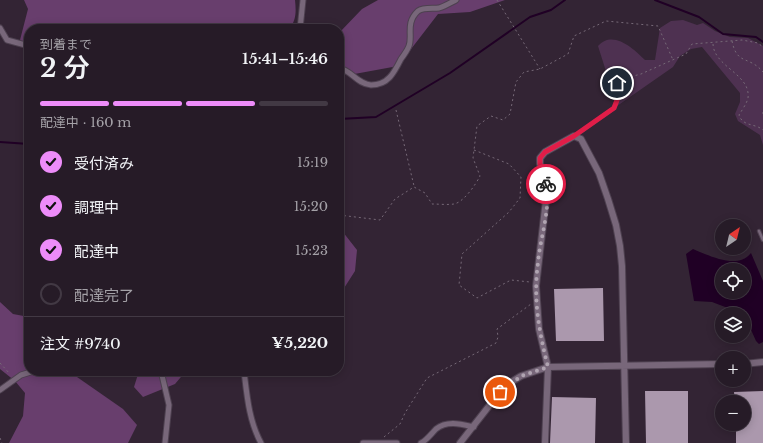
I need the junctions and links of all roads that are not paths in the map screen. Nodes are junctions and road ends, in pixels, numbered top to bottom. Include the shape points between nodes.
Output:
1 (303, 0) edge
2 (456, 0) edge
3 (301, 24) edge
4 (0, 28) edge
5 (24, 45) edge
6 (344, 69) edge
7 (617, 83) dead end
8 (574, 136) junction
9 (759, 231) dead end
10 (763, 240) edge
11 (763, 362) edge
12 (751, 363) edge
13 (715, 364) edge
14 (548, 367) junction
15 (624, 367) junction
16 (24, 374) edge
17 (162, 376) edge
18 (245, 376) edge
19 (0, 390) edge
20 (474, 427) junction
21 (377, 442) edge
22 (165, 443) edge
23 (262, 443) edge
24 (363, 443) edge
25 (397, 443) edge
26 (422, 443) edge
27 (460, 443) edge
28 (545, 443) edge
29 (626, 443) edge

1 - 3 street
2 - 6 street via 438,8 418,12 410,26 410,45 388,80 372,85 366,84
4 - 5 street via 8,40
7 - 8 lane via 619,95 614,108
8 - 14 street via 545,152 540,158 547,191 536,300 539,329
8 - 15 street via 581,139 599,172 616,225 622,266
9 - 10 lane
11 - 12 street
13 - 15 street
14 - 15 street
14 - 20 street via 521,376 508,384
14 - 28 street
15 - 29 street
16 - 19 street
17 - 22 street via 169,405
18 - 23 street via 252,421
20 - 26 street via 447,424 435,430
20 - 27 street
21 - 24 street
21 - 25 street

